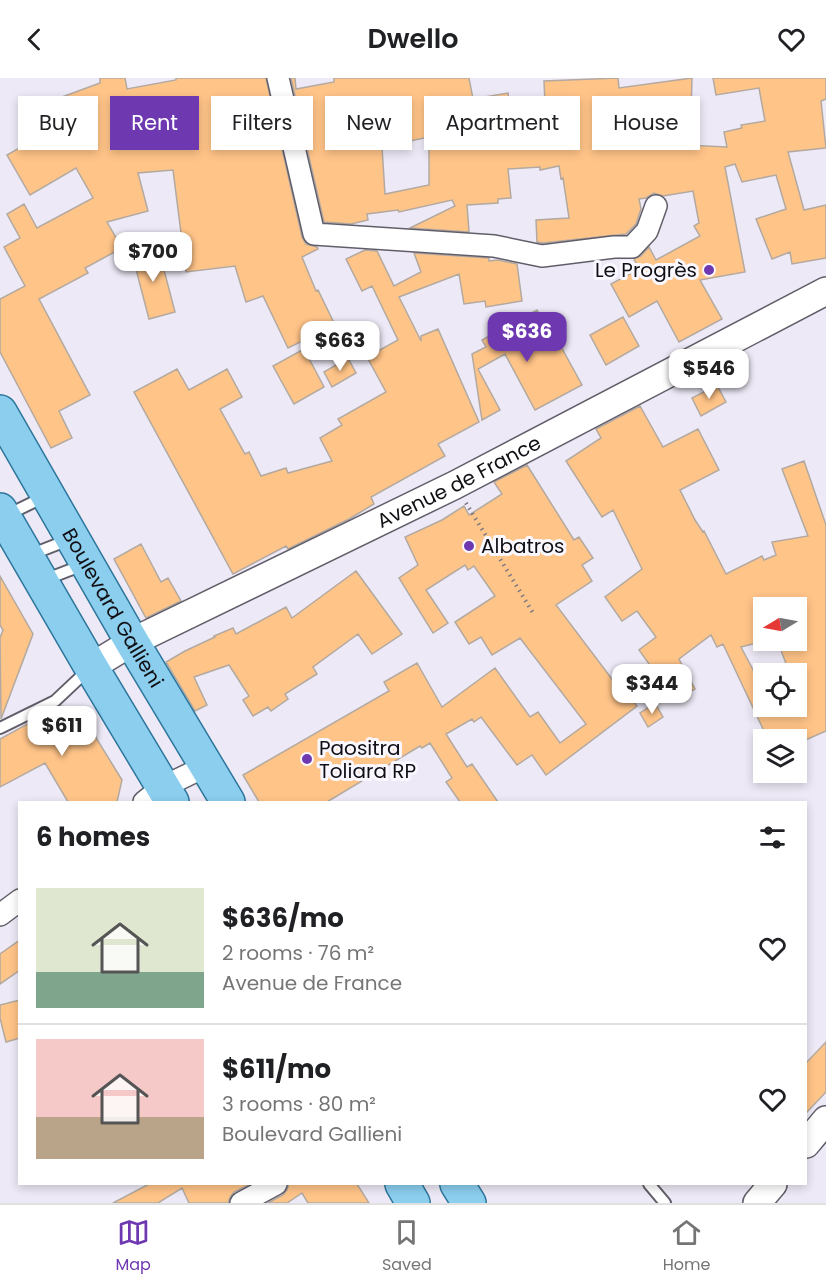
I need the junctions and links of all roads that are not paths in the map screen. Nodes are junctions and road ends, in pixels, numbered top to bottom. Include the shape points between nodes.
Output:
1 (278, 78) edge
2 (656, 206) dead end
3 (826, 291) edge
4 (0, 412) edge
5 (48, 496) junction
6 (2, 513) edge
7 (80, 551) junction
8 (34, 569) junction
9 (132, 642) junction
10 (91, 667) junction
11 (0, 728) edge
12 (206, 765) junction
13 (159, 797) edge
14 (227, 801) edge
15 (18, 902) edge
16 (0, 915) edge
17 (826, 1120) edge
18 (807, 1143) edge
19 (274, 1185) edge
20 (403, 1185) edge
21 (458, 1185) edge
22 (650, 1185) edge
23 (772, 1185) edge
24 (241, 1203) edge
25 (413, 1203) edge
26 (469, 1203) edge
27 (665, 1203) edge
28 (757, 1203) edge

1 - 2 street via 314,234 494,246 542,256 632,247 647,231
3 - 9 street, Avenue de France via 455,485
4 - 5 main road, Boulevard Gallieni
5 - 6 lane
5 - 7 main road, Boulevard Gallieni
6 - 8 main road
7 - 8 lane
7 - 8 lane
7 - 9 main road, Boulevard Gallieni
8 - 10 main road
9 - 10 street, Avenue de France
9 - 12 main road, Boulevard Gallieni
10 - 11 lane via 55,701
10 - 13 main road
12 - 13 street
12 - 14 main road, Boulevard Gallieni
15 - 16 street
17 - 18 street
19 - 24 street
20 - 25 main road
21 - 26 main road
22 - 27 lane
23 - 28 street

